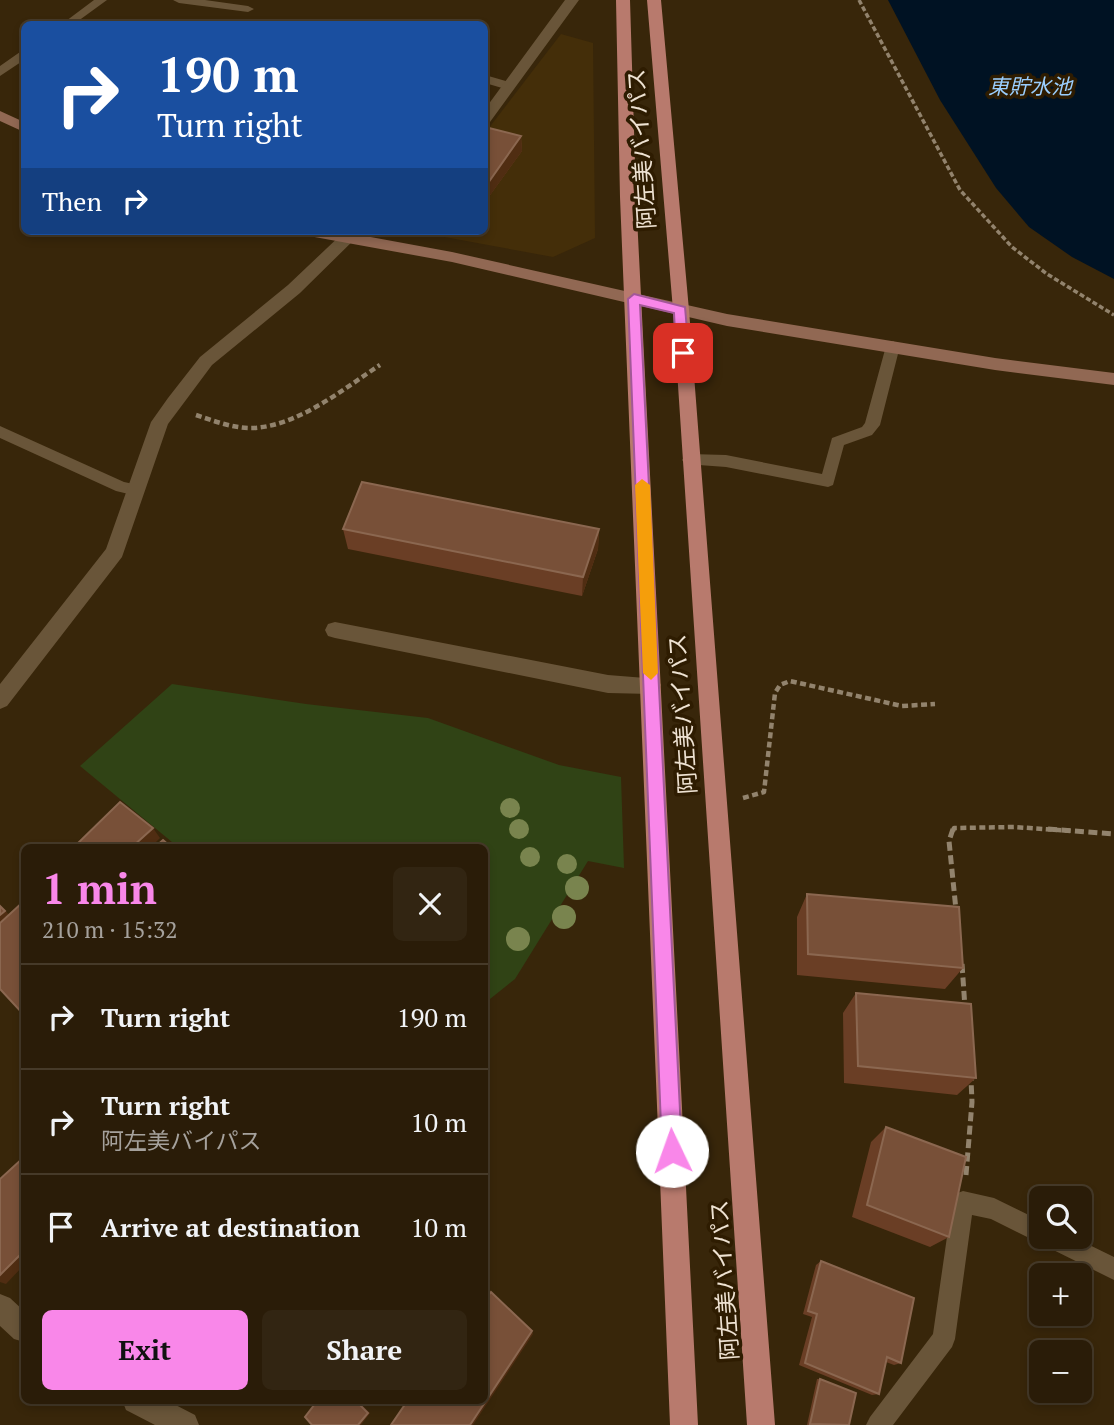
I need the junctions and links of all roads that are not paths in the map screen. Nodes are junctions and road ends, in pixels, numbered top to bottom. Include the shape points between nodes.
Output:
1 (102, 0) edge
2 (179, 0) edge
3 (572, 0) edge
4 (623, 0) edge
5 (654, 0) edge
6 (248, 9) dead end
7 (71, 21) edge
8 (21, 57) edge
9 (0, 72) edge
10 (488, 80) edge
11 (509, 86) junction
12 (0, 115) edge
13 (488, 115) edge
14 (21, 126) edge
15 (350, 235) edge
16 (355, 235) edge
17 (634, 299) junction
18 (681, 310) junction
19 (893, 346) junction
20 (1114, 379) edge
21 (0, 432) edge
22 (690, 460) junction
23 (137, 490) junction
24 (335, 630) dead end
25 (651, 685) junction
26 (0, 699) edge
27 (1029, 1227) edge
28 (1073, 1249) edge
29 (1114, 1269) edge
30 (0, 1308) edge
31 (21, 1326) edge
32 (144, 1404) edge
33 (185, 1425) edge
34 (684, 1425) edge
35 (761, 1425) edge
36 (878, 1425) edge

1 - 7 lane
2 - 6 lane
3 - 11 street
4 - 17 main road, 阿左美バイパス
5 - 18 main road, 阿左美バイパス
8 - 9 lane
10 - 11 lane
11 - 13 street
12 - 14 street
15 - 23 street via 294,289 206,361 160,422
16 - 17 street
17 - 18 street
17 - 25 main road, 阿左美バイパス
18 - 19 street
18 - 22 main road, 阿左美バイパス
19 - 20 street
19 - 22 lane via 872,425 837,442 828,481 726,461
21 - 23 lane
22 - 35 main road, 阿左美バイパス
23 - 26 street via 124,533 104,569
24 - 25 street via 608,684
25 - 34 main road, 阿左美バイパス
27 - 36 lane via 994,1209 963,1202 944,1339
28 - 29 lane
30 - 31 street
32 - 33 street

